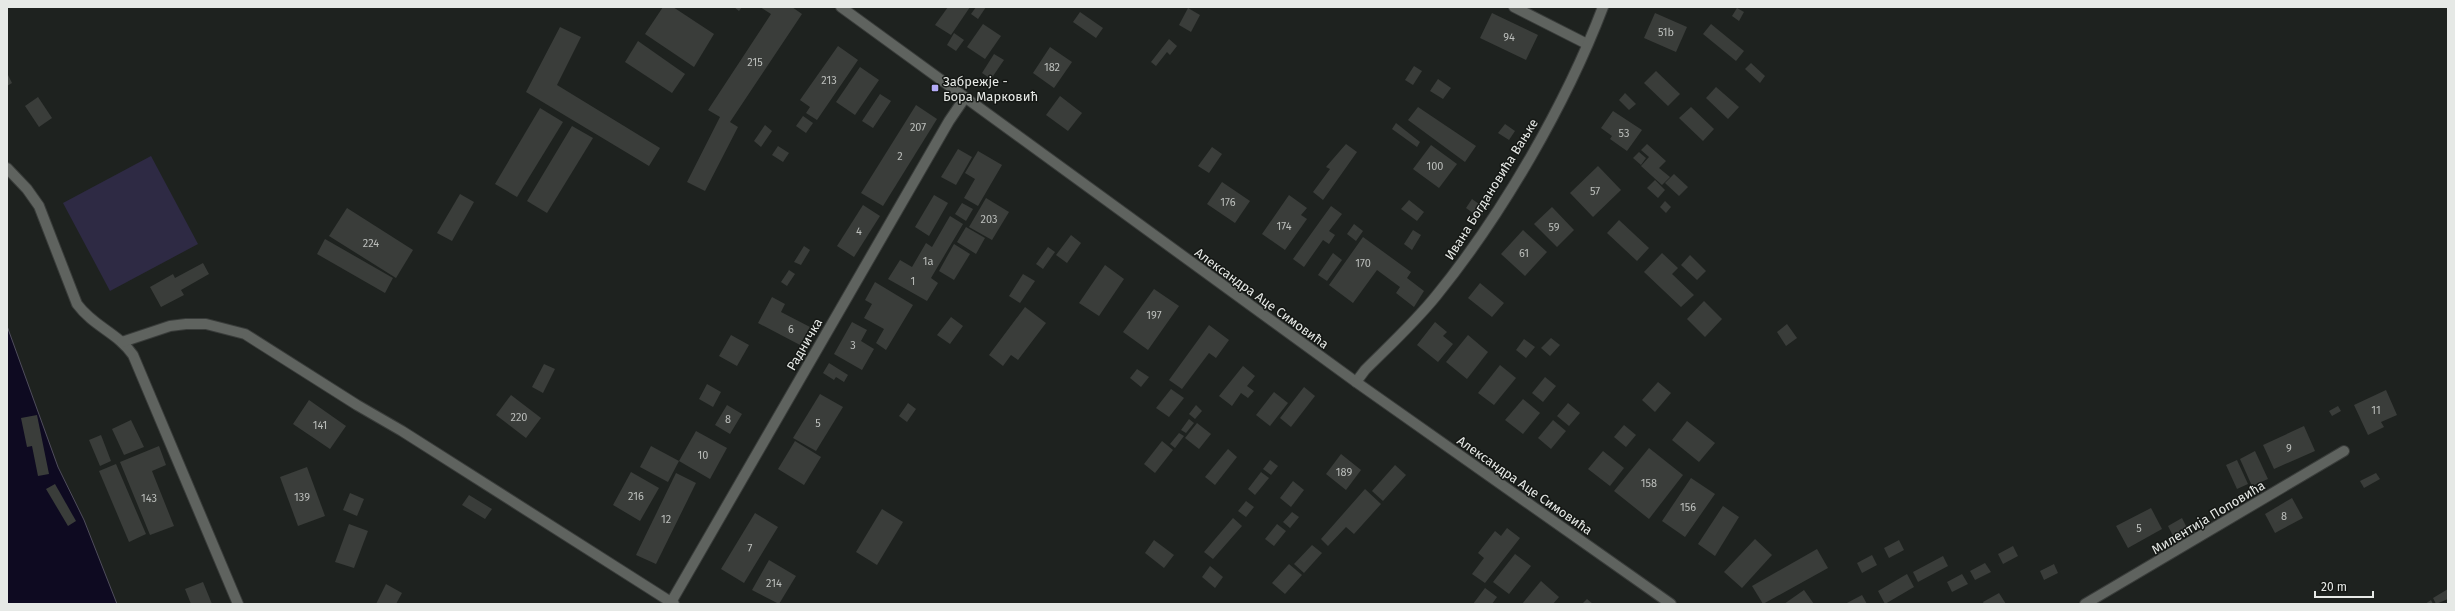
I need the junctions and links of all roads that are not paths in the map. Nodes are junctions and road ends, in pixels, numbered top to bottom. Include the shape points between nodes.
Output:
1 (841, 7) edge
2 (1514, 7) edge
3 (1603, 7) edge
4 (1587, 44) junction
5 (964, 99) junction
6 (7, 168) edge
7 (122, 342) junction
8 (1356, 382) junction
9 (2344, 451) dead end
10 (671, 603) edge
11 (1667, 603) edge
12 (238, 604) edge
13 (2085, 604) edge

1 - 5 street, Александра Аце Симовића
2 - 4 street
3 - 4 street, Ивана Богдановића Вањке
4 - 8 street, Ивана Богдановића Вањке via 1552,116 1474,247 1436,297
5 - 8 street, Александра Аце Симовића
5 - 10 street, Радничка
6 - 7 street via 27,189 38,206 77,304 87,318
7 - 10 street via 170,326 186,324 206,324 245,334
7 - 12 street via 133,355
8 - 11 street, Александра Аце Симовића
9 - 13 street, Милентија Поповића

